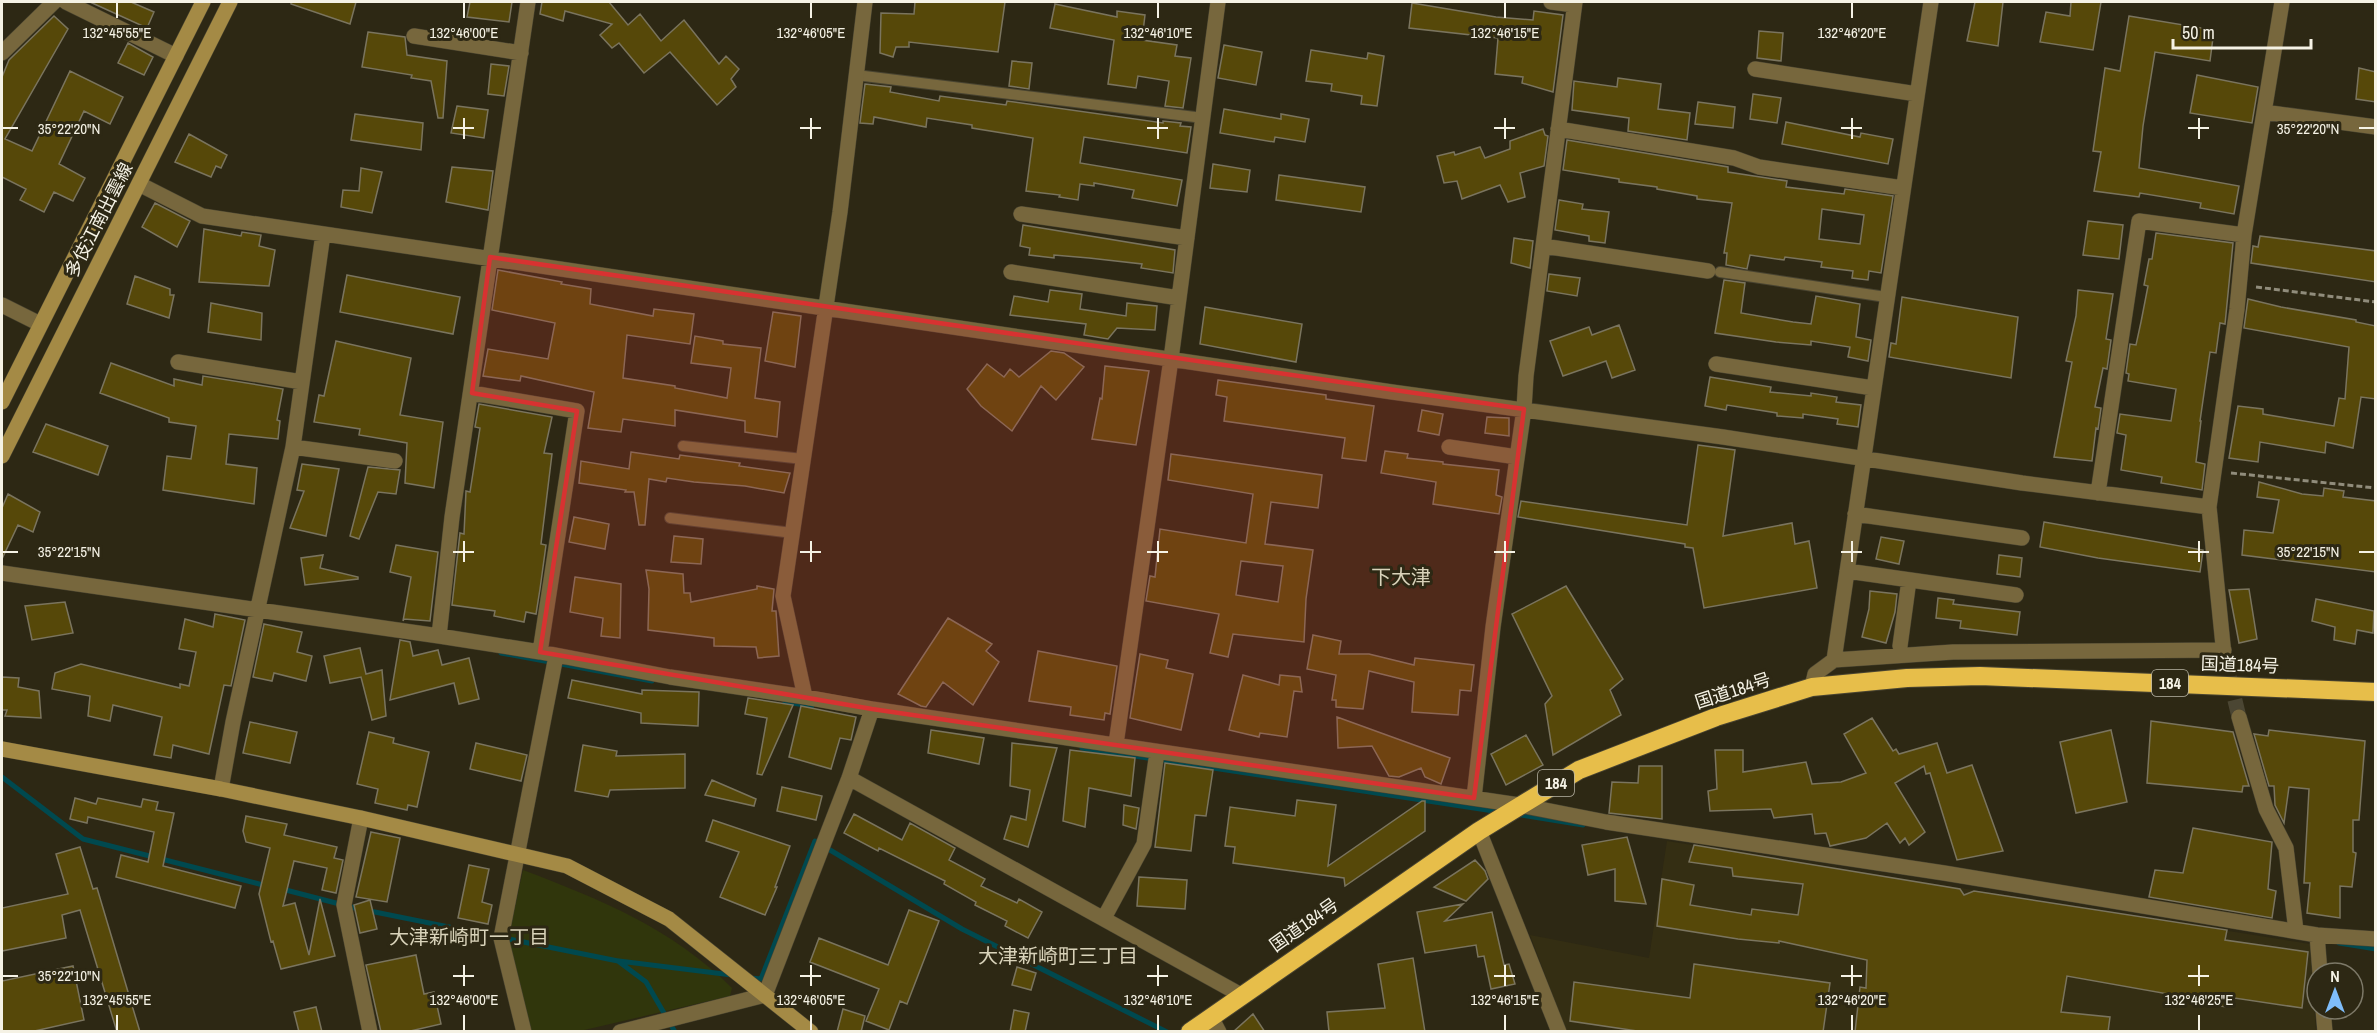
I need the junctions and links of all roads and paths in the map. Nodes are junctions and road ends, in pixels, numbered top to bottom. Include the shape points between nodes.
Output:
1 (54, 2) edge
2 (66, 2) edge
3 (203, 2) edge
4 (230, 2) edge
5 (528, 2) edge
6 (865, 2) edge
7 (1218, 2) edge
8 (1551, 2) edge
9 (1931, 2) edge
10 (2282, 2) edge
11 (1575, 3) edge
12 (414, 36) dead end
13 (2, 53) edge
14 (521, 53) junction
15 (176, 56) junction
16 (1755, 69) dead end
17 (856, 75) junction
18 (1917, 94) junction
19 (2264, 112) junction
20 (1203, 118) junction
21 (2376, 127) edge
22 (1558, 129) junction
23 (139, 184) junction
24 (1903, 188) junction
25 (1021, 214) dead end
26 (323, 234) junction
27 (2244, 235) junction
28 (1187, 238) junction
29 (1543, 246) junction
30 (490, 257) junction
31 (1714, 271) joint
32 (1011, 272) dead end
33 (2240, 285) junction
34 (1886, 297) junction
35 (1179, 298) junction
36 (2376, 302) edge
37 (2, 305) edge
38 (826, 308) junction
39 (40, 324) junction
40 (1171, 359) junction
41 (178, 362) dead end
42 (1716, 364) dead end
43 (302, 382) junction
44 (1873, 388) junction
45 (472, 393) junction
46 (2, 402) edge
47 (1524, 409) junction
48 (683, 446) dead end
49 (293, 447) junction
50 (1449, 447) dead end
51 (2, 456) edge
52 (1862, 457) junction
53 (1517, 458) junction
54 (803, 459) junction
55 (395, 461) dead end
56 (2214, 471) junction
57 (2376, 488) edge
58 (2098, 493) junction
59 (2209, 507) junction
60 (1855, 514) junction
61 (670, 518) dead end
62 (792, 532) junction
63 (2022, 538) dead end
64 (1847, 571) junction
65 (2, 573) edge
66 (1910, 580) junction
67 (2016, 595) dead end
68 (259, 609) junction
69 (438, 636) junction
70 (1900, 646) dead end
71 (540, 652) junction
72 (556, 656) junction
73 (1834, 660) junction
74 (1812, 687) junction
75 (2367, 691) edge
76 (805, 697) junction
77 (872, 709) junction
78 (2239, 717) tunnel mouth
79 (1116, 744) junction
80 (2, 748) edge
81 (1157, 752) junction
82 (849, 778) junction
83 (221, 789) junction
84 (1474, 798) junction
85 (1519, 805) junction
86 (361, 818) junction
87 (1479, 831) junction
88 (516, 853) junction
89 (1104, 918) junction
90 (2296, 932) junction
91 (2317, 935) junction
92 (2376, 939) edge
93 (2319, 961) edge
94 (765, 995) junction
95 (1241, 995) junction
96 (1215, 1024) edge
97 (370, 1032) edge
98 (524, 1032) edge
99 (620, 1032) edge
100 (811, 1032) edge
101 (1190, 1032) edge
102 (1559, 1032) edge

1 - 13 street
2 - 15 street
3 - 15 main road, 多伎江南出雲線
4 - 23 main road, 多伎江南出雲線
5 - 14 street
6 - 17 street
7 - 20 street
8 - 11 street
9 - 18 street
10 - 19 street
11 - 22 street
12 - 14 street
14 - 30 street
15 - 39 main road, 多伎江南出雲線
16 - 18 street
17 - 20 lane
17 - 38 street
18 - 24 street
19 - 21 street
19 - 27 street
20 - 28 street
22 - 24 street
22 - 29 street
23 - 26 street via 202,216
23 - 51 main road, 多伎江南出雲線
24 - 34 street
25 - 28 street
26 - 30 street
26 - 43 street
27 - 33 street
27 - 58 street via 2139,221
28 - 35 street
29 - 31 street
29 - 47 street
30 - 38 street
30 - 45 street
31 - 34 lane
32 - 35 street
33 - 36 path
33 - 56 street
34 - 44 street
35 - 40 street
37 - 39 street
38 - 40 street
38 - 54 street
39 - 46 main road, 多伎江南出雲線
40 - 47 street
40 - 79 street
41 - 43 street
42 - 44 street
43 - 49 street
44 - 52 street
45 - 69 street
45 - 71 street via 577,411
47 - 52 street
47 - 53 street
48 - 54 lane
49 - 55 street
49 - 68 street
50 - 53 street
52 - 58 street
52 - 60 street
53 - 84 street
54 - 62 street
56 - 57 path
56 - 59 street
58 - 59 street
59 - 73 street via 2224,653 1953,652
60 - 63 street
60 - 64 street
61 - 62 lane
62 - 76 street via 783,596
64 - 66 street
64 - 73 street
65 - 68 street
66 - 67 street
66 - 70 street
68 - 69 street
68 - 83 street
69 - 71 street
71 - 72 street
72 - 76 street
72 - 88 street
73 - 74 street via 1815,674
74 - 75 highway, 国道184号 / 184 via 1980,676
74 - 85 highway, 国道184号 / 184 via 1716,717 1579,770
76 - 77 street
77 - 79 street
77 - 82 street
78 - 90 street via 2266,808 2286,848
79 - 81 street
80 - 83 main road
81 - 84 street
81 - 89 street via 1144,844
82 - 89 street
82 - 94 street
83 - 86 main road
84 - 85 street
85 - 87 highway, 国道184号 / 184
85 - 90 street
86 - 88 main road
86 - 97 street via 344,905
87 - 95 highway, 国道184号 / 184
87 - 102 street
88 - 94 main road via 567,866 669,919
88 - 98 street via 501,938
89 - 95 street
90 - 91 street
91 - 92 street
91 - 93 street
94 - 99 street
94 - 100 main road
95 - 96 highway, 国道184号 / 184
96 - 101 highway, 国道184号 / 184

